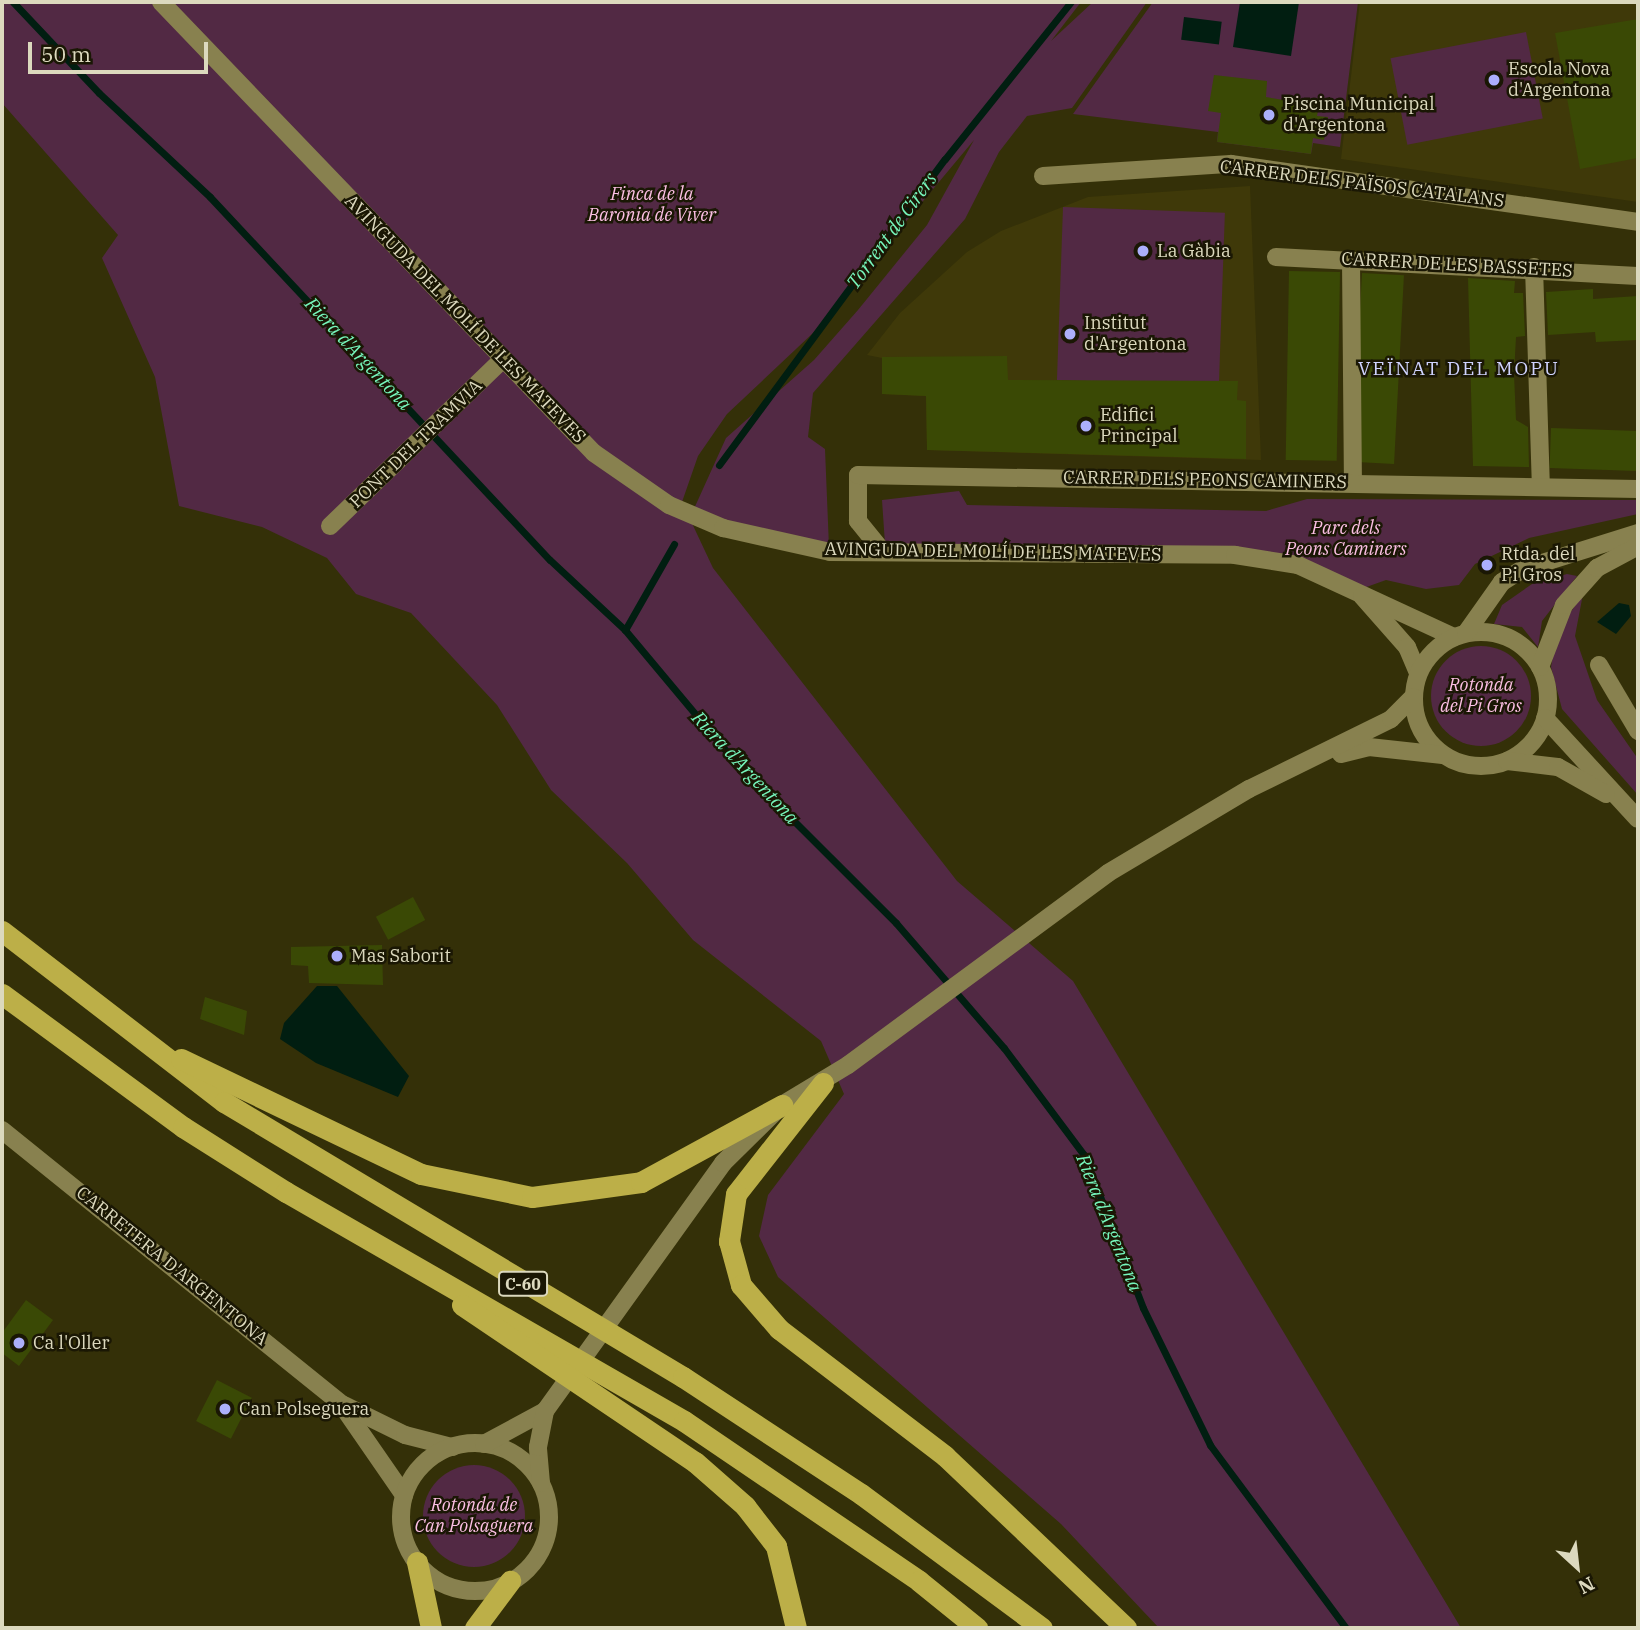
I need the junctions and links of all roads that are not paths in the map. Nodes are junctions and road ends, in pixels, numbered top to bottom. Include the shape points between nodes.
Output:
1 (161, 2) edge
2 (1043, 176) dead end
3 (1638, 222) edge
4 (1276, 257) dead end
5 (1351, 260) junction
6 (1534, 267) junction
7 (1638, 276) edge
8 (501, 361) junction
9 (1353, 482) junction
10 (1541, 485) junction
11 (1638, 489) edge
12 (330, 526) dead end
13 (1638, 533) edge
14 (1638, 547) edge
15 (883, 552) junction
16 (1362, 596) junction
17 (1460, 635) junction
18 (1599, 666) dead end
19 (1540, 667) junction
20 (1418, 673) junction
21 (1413, 697) junction
22 (1545, 718) junction
23 (1638, 731) edge
24 (1443, 755) junction
25 (1507, 761) junction
26 (1301, 766) junction
27 (1618, 801) junction
28 (1638, 819) edge
29 (2, 930) edge
30 (2, 994) edge
31 (150, 1046) junction
32 (823, 1083) junction
33 (782, 1105) junction
34 (2, 1130) edge
35 (435, 1280) junction
36 (341, 1404) junction
37 (550, 1404) junction
38 (484, 1444) junction
39 (452, 1447) junction
40 (542, 1485) junction
41 (404, 1496) junction
42 (417, 1562) junction
43 (510, 1581) junction
44 (431, 1628) edge
45 (475, 1628) edge
46 (796, 1628) edge
47 (977, 1628) edge
48 (1042, 1628) edge
49 (1126, 1628) edge

1 - 8 street, AVINGUDA DEL MOLÍ DE LES MATEVES
2 - 3 street, CARRER DELS PAÏSOS CATALANS via 1231,164
4 - 5 street, CARRER DE LES BASSETES
5 - 6 street, CARRER DE LES BASSETES
5 - 9 street
6 - 7 street, CARRER DE LES BASSETES
6 - 10 street
8 - 12 street, PONT DEL TRAMVIA
8 - 15 street, AVINGUDA DEL MOLÍ DE LES MATEVES via 594,453 669,505 723,528 830,552
9 - 10 street, CARRER DELS PEONS CAMINERS
9 - 15 street, CARRER DELS PEONS CAMINERS via 858,475 858,522
10 - 11 street, CARRER DELS PEONS CAMINERS
13 - 17 street via 1523,569 1502,582
14 - 19 street via 1598,568 1564,605
15 - 16 street, AVINGUDA DEL MOLÍ DE LES MATEVES via 1235,555 1298,565
16 - 17 street, AVINGUDA DEL MOLÍ DE LES MATEVES
16 - 20 street via 1407,647
17 - 19 street via 1511,638
17 - 20 street via 1433,651
18 - 23 street
19 - 22 street via 1548,692
20 - 21 street
21 - 24 street via 1423,734
21 - 26 street via 1391,719
22 - 25 street via 1531,744
22 - 27 street
24 - 25 street via 1474,766
24 - 26 street via 1369,747
25 - 27 street via 1558,767
26 - 32 street via 1183,826 1029,927
27 - 28 street
29 - 31 highway, C-60
30 - 35 highway, C-60 via 183,1128
31 - 33 highway via 421,1174 533,1197 642,1182
31 - 48 highway, C-60 via 330,1170 779,1439
32 - 33 street
32 - 49 highway via 736,1194 729,1241 741,1285 779,1329 945,1456
33 - 37 street via 723,1163
34 - 36 street, CARRETERA D'ARGENTONA
35 - 46 highway via 484,1325 695,1462 746,1506 776,1546
35 - 47 highway, C-60 via 684,1422 919,1581
36 - 39 street via 405,1435
36 - 41 street
37 - 38 street
37 - 40 street via 538,1447
38 - 39 street
38 - 40 street via 518,1457
39 - 41 street via 422,1466
40 - 43 street via 547,1534 533,1562
41 - 42 street via 402,1527
42 - 43 street via 460,1589
42 - 44 highway
43 - 45 highway

